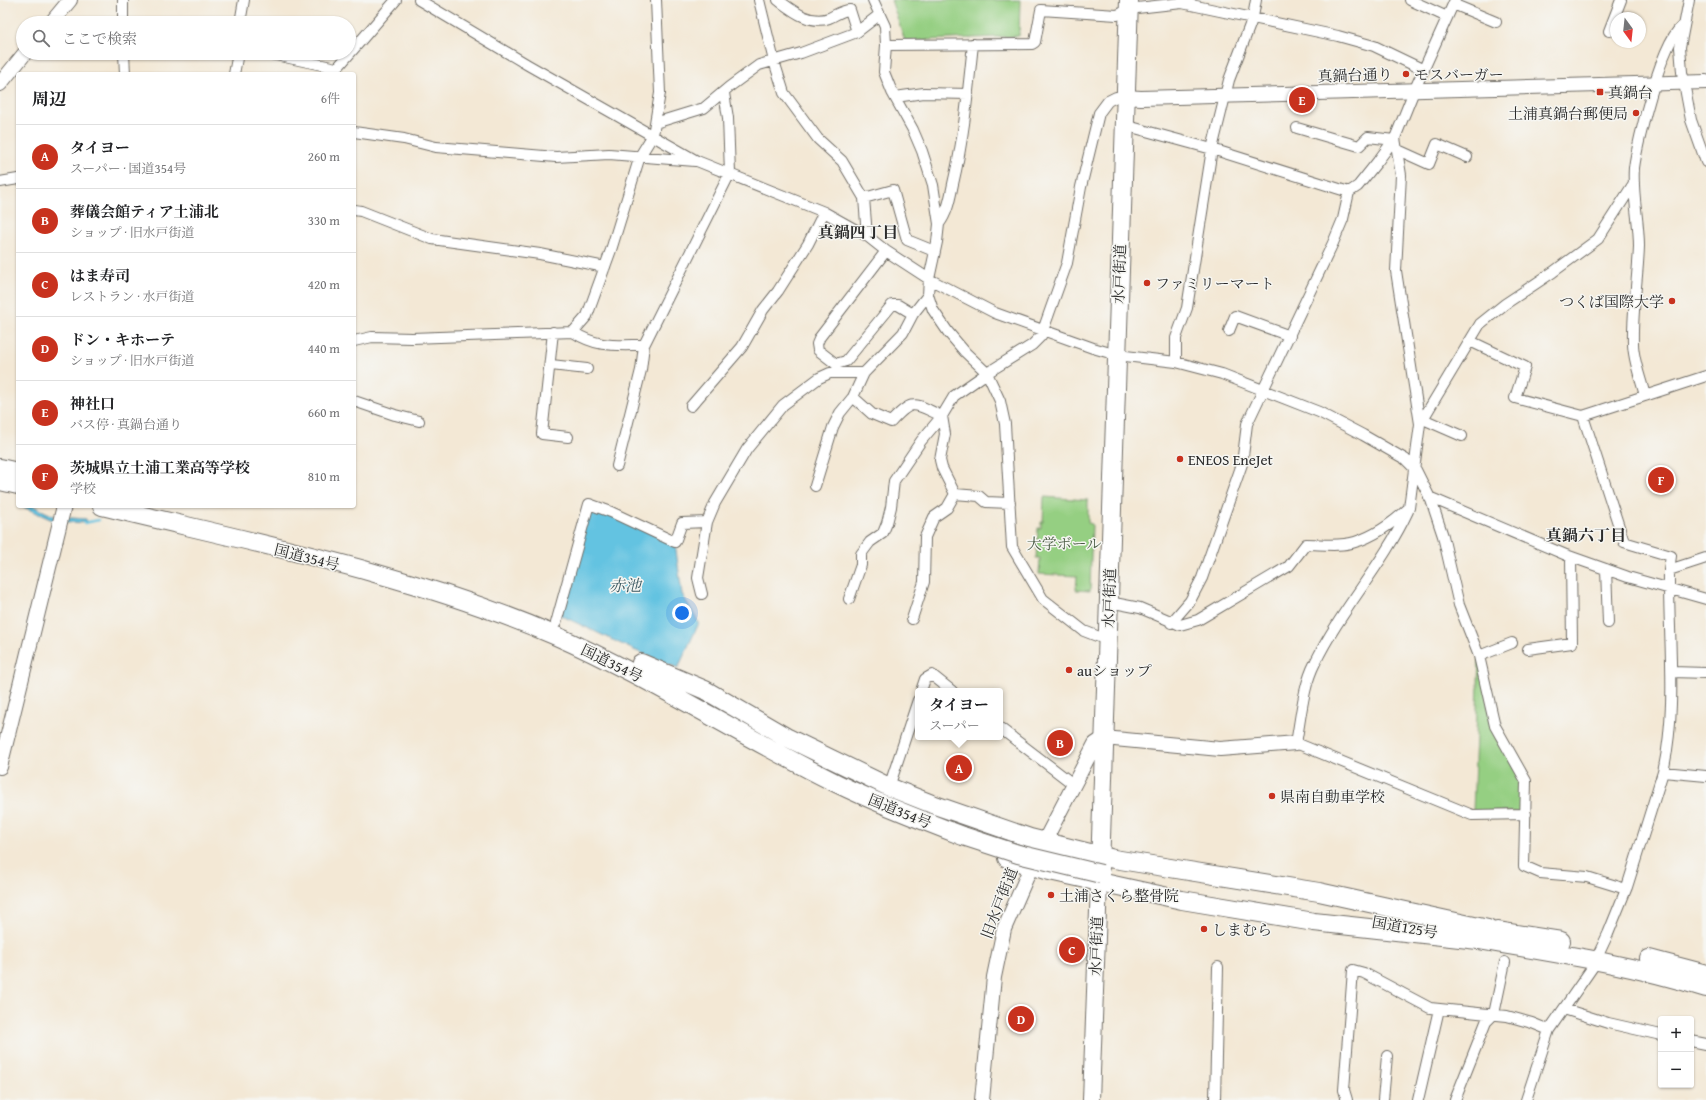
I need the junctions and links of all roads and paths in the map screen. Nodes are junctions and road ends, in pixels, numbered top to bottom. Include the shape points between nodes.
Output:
1 (70, 0) edge
2 (123, 0) edge
3 (244, 0) edge
4 (396, 0) edge
5 (419, 0) edge
6 (656, 0) edge
7 (759, 0) edge
8 (778, 0) edge
9 (873, 0) edge
10 (1256, 0) edge
11 (1410, 0) edge
12 (1621, 0) edge
13 (1689, 0) edge
14 (1454, 2) edge
15 (1129, 6) edge
16 (879, 15) junction
17 (57, 16) edge
18 (123, 16) edge
19 (241, 16) edge
20 (1253, 17) junction
21 (1447, 17) junction
22 (1496, 22) dead end
23 (1684, 25) junction
24 (1609, 31) dead end
25 (857, 32) junction
26 (973, 44) junction
27 (886, 45) junction
28 (356, 46) edge
29 (19, 60) edge
30 (124, 60) edge
31 (237, 60) edge
32 (292, 60) edge
33 (344, 60) edge
34 (774, 61) junction
35 (1424, 70) junction
36 (334, 71) edge
37 (125, 72) edge
38 (234, 72) edge
39 (1683, 82) junction
40 (1706, 82) edge
41 (1654, 83) junction
42 (0, 84) edge
43 (1414, 90) junction
44 (724, 93) junction
45 (968, 94) junction
46 (1226, 96) junction
47 (894, 97) junction
48 (1126, 97) junction
49 (655, 123) junction
50 (1124, 125) junction
51 (1297, 128) dead end
52 (356, 132) edge
53 (653, 135) junction
54 (1395, 139) junction
55 (1212, 149) junction
56 (1398, 150) junction
57 (640, 156) junction
58 (1467, 157) dead end
59 (697, 161) junction
60 (1706, 162) edge
61 (730, 173) junction
62 (16, 179) edge
63 (0, 182) edge
64 (1634, 183) junction
65 (1349, 192) junction
66 (864, 198) junction
67 (356, 211) edge
68 (824, 212) junction
69 (939, 224) junction
70 (867, 236) junction
71 (886, 251) junction
72 (934, 251) junction
73 (605, 267) junction
74 (929, 279) junction
75 (928, 295) junction
76 (913, 314) junction
77 (1044, 329) junction
78 (1229, 331) dead end
79 (553, 332) junction
80 (573, 332) junction
81 (1290, 336) junction
82 (356, 341) edge
83 (1470, 341) junction
84 (644, 345) junction
85 (1117, 355) junction
86 (1176, 362) junction
87 (551, 365) junction
88 (587, 370) dead end
89 (864, 373) junction
90 (987, 373) junction
91 (1706, 376) edge
92 (1262, 390) junction
93 (1645, 396) junction
94 (853, 397) junction
95 (356, 402) edge
96 (691, 406) dead end
97 (942, 416) junction
98 (1583, 416) junction
99 (419, 421) dead end
100 (1421, 422) junction
101 (1462, 436) dead end
102 (568, 437) dead end
103 (617, 466) dead end
104 (0, 468) edge
105 (1416, 470) junction
106 (16, 472) edge
107 (0, 481) edge
108 (16, 485) edge
109 (815, 486) dead end
110 (955, 494) junction
111 (1429, 497) junction
112 (1010, 503) junction
113 (64, 508) edge
114 (110, 508) edge
115 (161, 508) edge
116 (1409, 508) junction
117 (707, 522) junction
118 (1571, 557) junction
119 (1706, 558) edge
120 (1606, 569) junction
121 (1669, 570) junction
122 (1668, 588) junction
123 (702, 594) dead end
124 (849, 599) dead end
125 (1706, 599) edge
126 (1109, 602) junction
127 (912, 619) dead end
128 (556, 622) junction
129 (1172, 623) junction
130 (1608, 623) dead end
131 (1107, 640) junction
132 (1512, 643) dead end
133 (1528, 649) dead end
134 (1479, 656) junction
135 (638, 669) junction
136 (1672, 672) junction
137 (1706, 673) edge
138 (922, 688) edge
139 (948, 688) edge
140 (915, 709) edge
141 (1003, 730) edge
142 (1104, 738) junction
143 (1296, 743) junction
144 (0, 767) edge
145 (1082, 769) junction
146 (1663, 772) junction
147 (1706, 776) edge
148 (1102, 781) junction
149 (1073, 784) junction
150 (889, 787) junction
151 (1526, 814) junction
152 (1044, 842) junction
153 (1031, 866) junction
154 (1100, 870) junction
155 (1626, 889) junction
156 (1483, 935) junction
157 (1599, 953) junction
158 (1505, 962) dead end
159 (1218, 968) dead end
160 (1706, 974) edge
161 (1706, 988) edge
162 (1439, 1009) junction
163 (1564, 1009) junction
164 (1494, 1014) junction
165 (1549, 1030) junction
166 (1658, 1034) edge
167 (1694, 1042) edge
168 (1706, 1044) edge
169 (1388, 1056) dead end
170 (982, 1100) edge
171 (1091, 1100) edge
172 (1215, 1100) edge
173 (1347, 1100) edge
174 (1383, 1100) edge
175 (1418, 1100) edge
176 (1455, 1100) edge
177 (1526, 1100) edge

1 - 17 street
2 - 18 street
3 - 19 street
4 - 28 street
5 - 53 street
6 - 49 street via 660,93
7 - 34 street
8 - 25 street via 811,20 827,18 850,10
9 - 16 street
10 - 20 street
11 - 21 street
12 - 24 street
13 - 23 street
14 - 21 street
14 - 22 street
15 - 20 street via 1137,8 1182,3
15 - 26 street via 1116,15 1041,10 1035,42 1032,44
15 - 48 highway, 水戸街道
16 - 25 street
16 - 27 street via 884,26
20 - 35 street via 1374,46
20 - 46 street via 1229,80
21 - 35 street
23 - 39 street via 1680,47
23 - 41 street via 1678,27
25 - 34 street
26 - 27 street
26 - 45 street
27 - 47 street via 884,72
29 - 42 street
30 - 37 street
31 - 38 street
32 - 36 street
33 - 36 street
34 - 44 street via 759,65
34 - 66 street via 784,93 818,139 842,161
35 - 43 street
39 - 40 street, 真鍋台通り
39 - 41 street, 真鍋台通り
39 - 60 street via 1691,120
41 - 43 street, 真鍋台通り
41 - 64 street via 1638,142
43 - 46 street, 真鍋台通り
43 - 54 street
44 - 49 street via 704,108
44 - 61 street via 728,118
45 - 47 street via 924,93
45 - 69 street via 960,153 946,214
46 - 48 street, 真鍋台通り
46 - 55 street
47 - 69 street via 922,150 933,185
48 - 50 highway, 水戸街道
48 - 77 street via 1116,97 1108,101 1099,113 1081,187 1067,263
49 - 53 street
50 - 55 street
50 - 85 highway, 水戸街道
51 - 54 street via 1359,146 1368,137
52 - 57 street via 444,148 556,157 609,154
53 - 57 street
53 - 59 street
54 - 56 street
54 - 65 street via 1366,176
55 - 65 street
55 - 86 street via 1187,308 1176,338
56 - 58 street via 1429,164 1436,144
56 - 100 street via 1401,175 1396,271
57 - 59 street
57 - 73 street
59 - 61 street
61 - 68 street
61 - 84 street
62 - 63 street
64 - 83 street via 1598,239 1505,304 1480,324
64 - 93 street via 1639,245 1633,344
65 - 81 street via 1343,219
66 - 70 street
66 - 72 street via 893,190 907,240
67 - 73 street via 432,239 540,254
68 - 70 street
68 - 96 street via 808,244 763,310 742,347
69 - 72 street
70 - 71 street
71 - 74 street
71 - 76 street via 820,338 818,350 836,364 846,361 892,305
72 - 74 street
73 - 80 street via 587,316
74 - 75 street
74 - 77 street via 995,313
75 - 76 street
75 - 90 street via 933,310 948,332
76 - 89 street via 903,333
77 - 85 street
77 - 90 street via 1032,345
78 - 81 street via 1235,316
79 - 80 street
79 - 82 street via 372,337
79 - 87 street
80 - 84 street via 588,342 606,345
81 - 92 street
83 - 98 street via 1525,367 1516,398
83 - 100 street
84 - 103 street via 641,370
85 - 86 street
85 - 126 highway, 水戸街道
86 - 92 street via 1222,374
87 - 88 street
87 - 102 street via 544,399 542,434
89 - 94 street
89 - 117 street via 830,373 819,378 783,405 747,449 715,503
90 - 97 street via 954,396
90 - 112 street via 1000,401 1005,424
91 - 93 street
92 - 105 street via 1319,412 1363,434 1405,459
92 - 129 street via 1247,424 1242,464 1202,578 1190,601
93 - 98 street
94 - 97 street via 872,414 891,422 905,406 914,404
94 - 109 street via 840,413
95 - 99 street
97 - 110 street via 944,434 940,460
97 - 124 street via 921,441 894,481 891,507 883,533 870,542 862,554 861,565
98 - 121 street via 1624,542 1670,556
100 - 101 street
100 - 105 street
104 - 106 highway
105 - 111 street
105 - 116 street
107 - 108 highway
110 - 112 street via 979,496 986,502
110 - 127 street via 948,508 934,517 925,537 924,582
111 - 118 street
111 - 134 street via 1442,536 1459,606
112 - 131 street via 1012,547 1039,595 1084,631
113 - 144 street
114 - 135 highway, 国道354号 via 402,580 448,594 494,610
115 - 128 highway, 国道354号 via 395,567 494,598
116 - 129 street via 1382,529 1354,542 1306,544 1289,566 1198,620 1180,625
116 - 143 street via 1396,536 1342,615 1314,664 1308,681
117 - 123 street via 698,578
117 - 128 street via 682,523 676,542 589,504
118 - 120 street
118 - 133 street via 1572,643
119 - 121 street
120 - 122 street
120 - 130 street
121 - 122 street
122 - 125 street
122 - 136 street
126 - 129 street via 1140,608
126 - 131 highway, 水戸街道
128 - 135 highway, 国道354号
131 - 142 highway, 水戸街道
132 - 134 street
134 - 151 street via 1495,726 1526,781
135 - 150 highway via 704,690 786,737
135 - 153 highway via 692,712 833,792 910,824
135 - 154 highway, 国道354号, bridge via 836,783 899,811 964,831 1018,854
136 - 137 street
136 - 146 street via 1669,743
138 - 139 street via 925,679 932,675
140 - 150 street
141 - 149 street
142 - 143 street via 1220,748
142 - 145 street, 旧水戸街道 via 1095,744
142 - 148 highway, 水戸街道
143 - 151 street via 1472,815
145 - 148 street via 1095,771
145 - 149 street, 旧水戸街道
146 - 147 street
146 - 155 street
148 - 154 highway, 水戸街道
149 - 152 street, 旧水戸街道
150 - 152 highway via 990,825
151 - 155 street via 1524,866 1540,873 1587,878
152 - 153 street, 旧水戸街道
152 - 154 highway
153 - 154 highway
153 - 170 street, 旧水戸街道 via 1000,942
154 - 156 highway, 国道125号
154 - 156 highway via 1187,872 1319,892
154 - 156 highway via 1182,900 1314,922
154 - 171 main road, 水戸街道
155 - 157 street
156 - 157 highway, 国道125号
157 - 160 highway, 国道125号 via 1678,965
157 - 161 highway, 国道125号
157 - 163 street via 1592,968
158 - 164 street
159 - 172 street
162 - 164 street
162 - 173 street via 1424,1005 1364,973 1353,970 1344,1090
162 - 175 street
163 - 165 street
163 - 166 street via 1608,1023
164 - 165 street
164 - 176 street via 1486,1022
165 - 177 street
167 - 168 street
169 - 174 street

